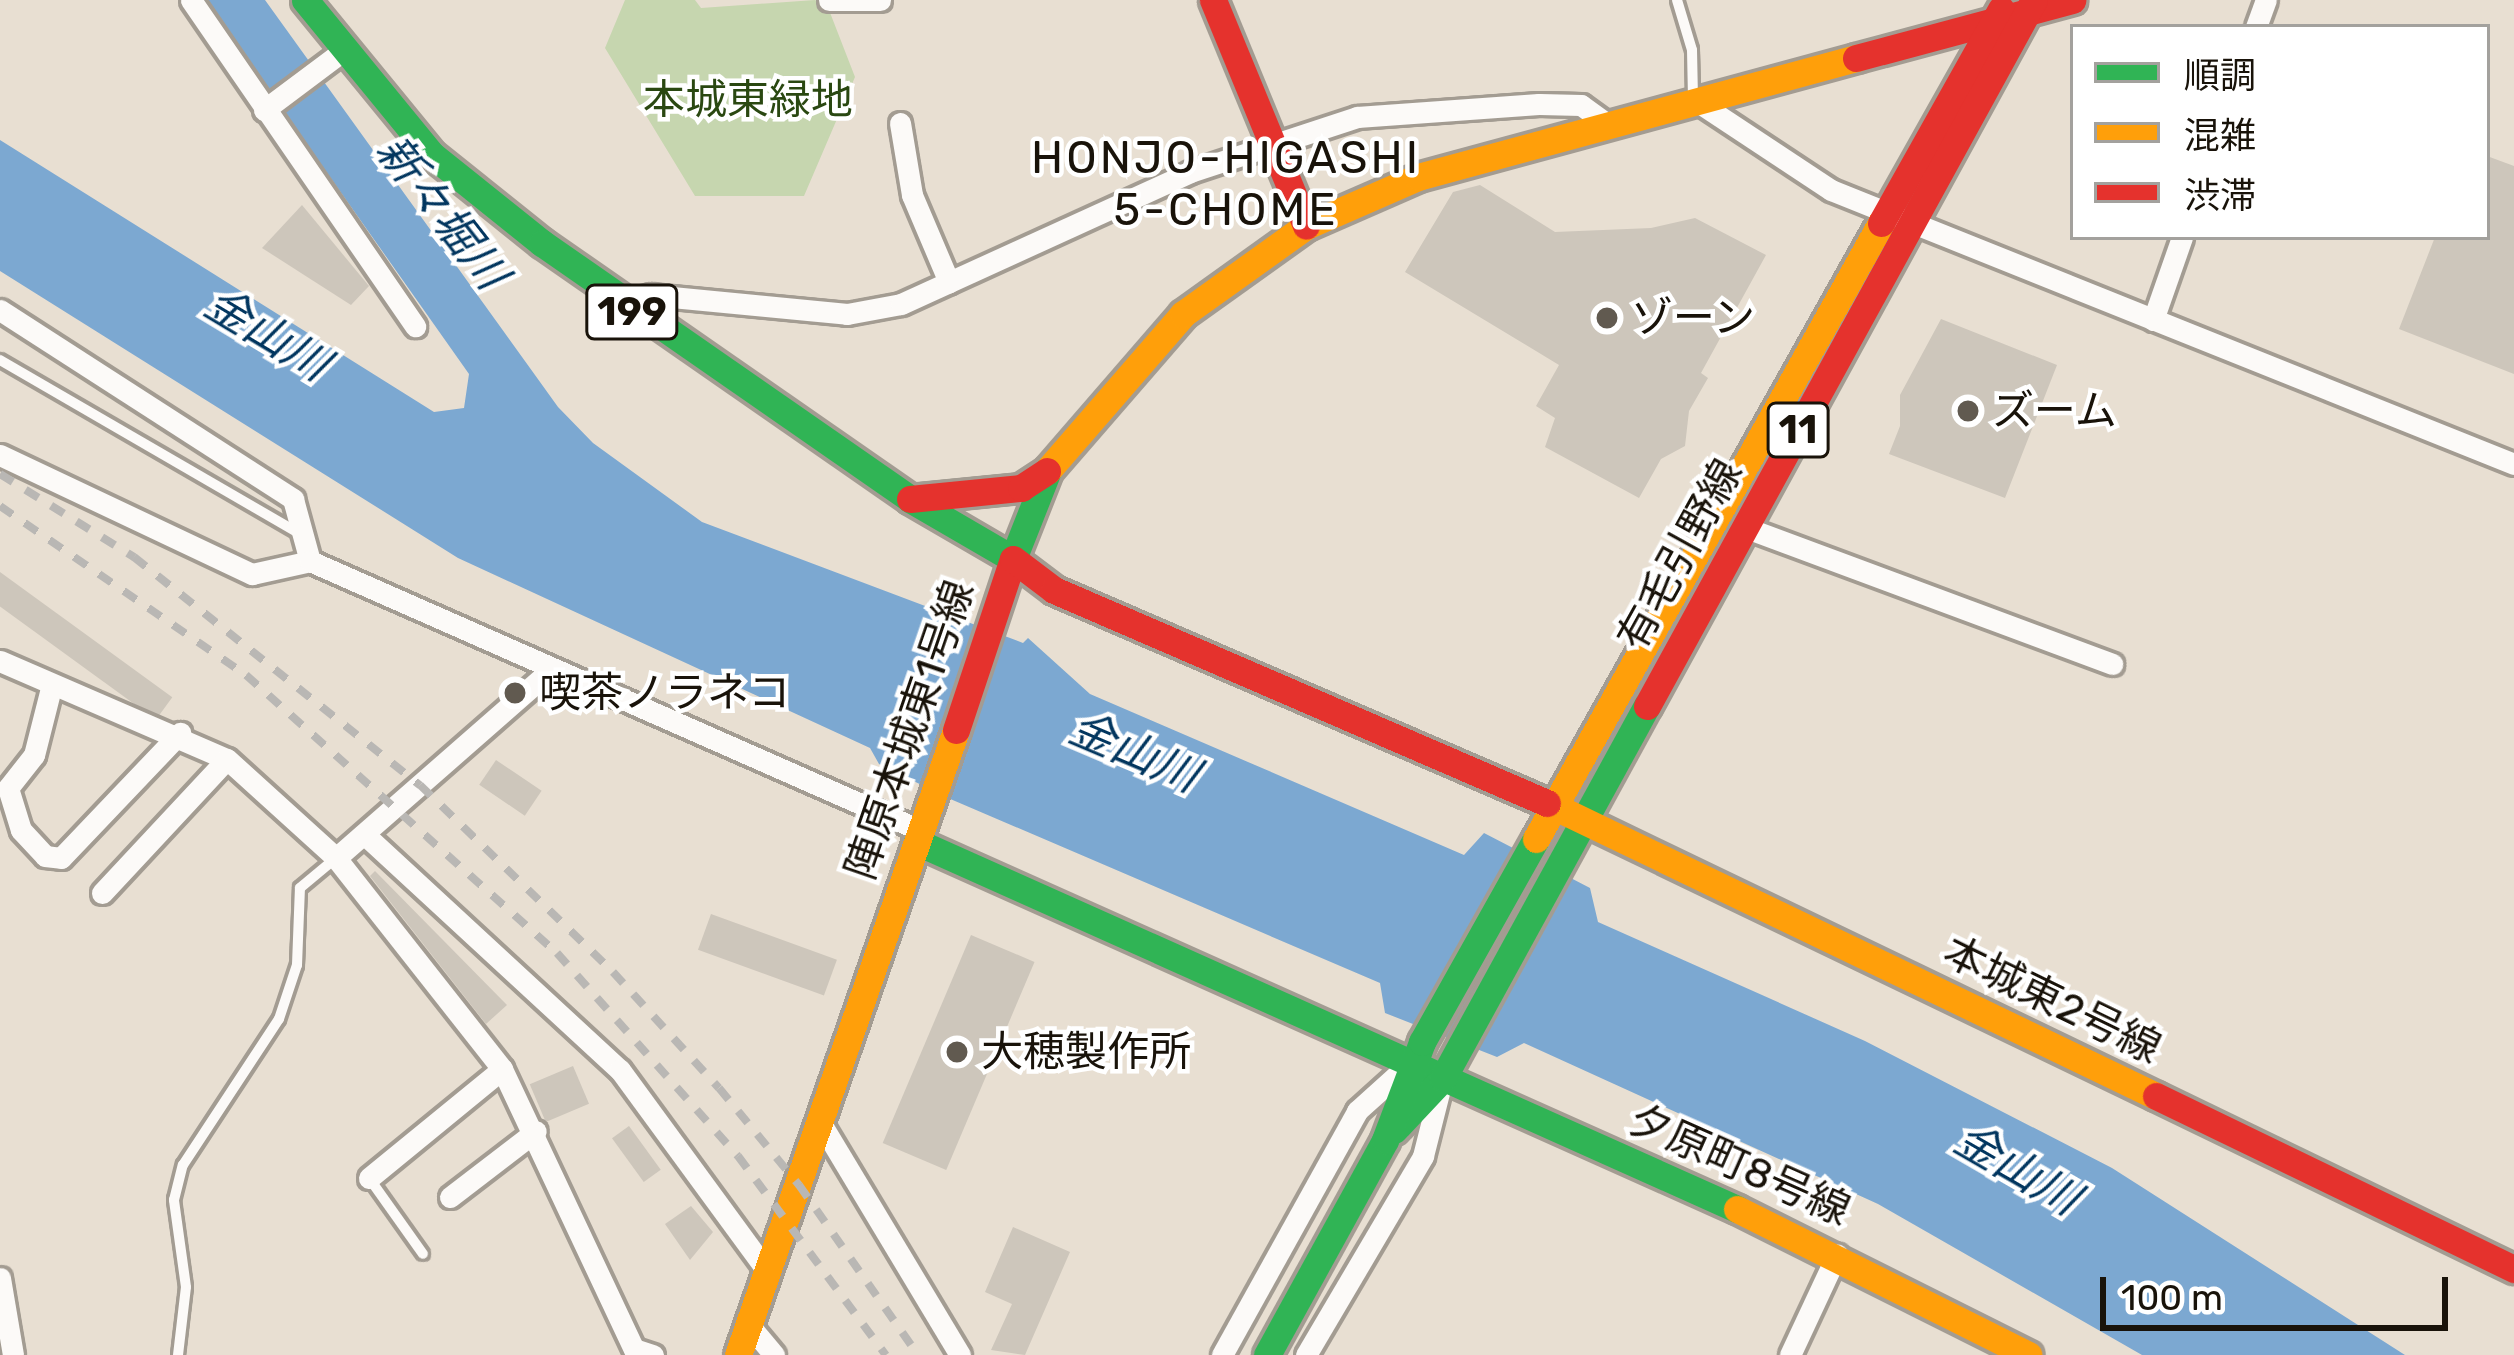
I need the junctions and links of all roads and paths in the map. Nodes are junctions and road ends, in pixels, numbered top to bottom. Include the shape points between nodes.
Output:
1 (191, 0) edge
2 (305, 0) edge
3 (830, 0) edge
4 (880, 0) edge
5 (1213, 0) edge
6 (1678, 0) edge
7 (2072, 0) edge
8 (2016, 7) edge
9 (332, 59) junction
10 (1693, 99) junction
11 (264, 110) junction
12 (900, 123) dead end
13 (1607, 124) junction
14 (1273, 140) junction
15 (1887, 214) junction
16 (1916, 222) junction
17 (1306, 226) junction
18 (2181, 240) edge
19 (949, 282) junction
20 (618, 303) junction
21 (0, 310) edge
22 (2153, 320) junction
23 (415, 326) dead end
24 (0, 360) edge
25 (0, 455) edge
26 (2514, 464) edge
27 (1047, 471) junction
28 (910, 500) junction
29 (1744, 527) junction
30 (309, 550) junction
31 (1012, 559) junction
32 (0, 661) edge
33 (2112, 664) dead end
34 (552, 669) junction
35 (52, 688) junction
36 (181, 733) junction
37 (227, 759) junction
38 (1554, 806) junction
39 (1582, 819) junction
40 (921, 826) junction
41 (364, 834) junction
42 (336, 858) junction
43 (102, 893) dead end
44 (1417, 1052) junction
45 (1448, 1068) junction
46 (502, 1069) junction
47 (823, 1127) junction
48 (536, 1131) junction
49 (1385, 1140) junction
50 (368, 1178) joint
51 (450, 1196) dead end
52 (424, 1254) dead end
53 (1837, 1254) junction
54 (2514, 1269) edge
55 (767, 1271) junction
56 (0, 1278) edge
57 (749, 1324) junction
58 (639, 1353) edge
59 (13, 1355) edge
60 (178, 1355) edge
61 (738, 1355) edge
62 (774, 1355) edge
63 (960, 1355) edge
64 (1222, 1355) edge
65 (1267, 1355) edge
66 (1306, 1355) edge
67 (1790, 1355) edge
68 (2027, 1355) edge

1 - 11 street
2 - 9 main road, 199
3 - 4 street
5 - 14 main road
6 - 10 lane via 1692,50
7 - 8 main road
8 - 10 main road
8 - 15 main road, 有毛引野線 / 11
8 - 16 main road, 有毛引野線 / 11
9 - 11 street
9 - 20 main road, 199 via 433,155
10 - 13 main road
10 - 15 street via 1814,180
11 - 23 street
12 - 19 street via 912,195
13 - 14 street via 1581,105 1539,104 1358,117
13 - 17 main road via 1418,177
14 - 17 main road
14 - 19 street
15 - 16 street
15 - 38 main road, 有毛引野線 / 11
16 - 22 street
16 - 29 main road, 有毛引野線 / 11
17 - 27 main road via 1184,314
18 - 22 street
19 - 20 street via 901,304 847,314 651,296
20 - 28 main road, 199
21 - 30 street via 293,499
22 - 26 street
24 - 30 lane
25 - 30 street via 252,574
27 - 28 main road via 1021,488
27 - 31 main road
28 - 31 main road, 199
29 - 33 street
29 - 39 main road, 有毛引野線 / 11
30 - 34 street
31 - 38 main road, 陣原本城東1号線 via 1054,590
31 - 40 main road, 陣原本城東1号線
32 - 35 street
34 - 40 street
34 - 41 street
35 - 36 street
35 - 36 street via 34,754 8,788 21,830 45,856 62,858
36 - 37 street
37 - 42 street
37 - 43 street
38 - 39 main road, 本城東2号線
38 - 44 main road, 有毛引野線 / 11
39 - 45 main road, 有毛引野線 / 11
39 - 54 main road, 本城東2号線
40 - 44 main road, 夕原町8号線
40 - 47 main road, 陣原本城東1号線
41 - 42 street
41 - 55 street via 620,1070
42 - 46 street
42 - 60 lane via 300,888 297,965 279,1019 183,1165 174,1200 186,1287
44 - 45 main road, 夕原町8号線
44 - 49 main road, 有毛引野線 / 11
44 - 64 street via 1357,1111
45 - 49 main road, 有毛引野線 / 11
45 - 53 main road, 夕原町8号線
45 - 66 street via 1423,1156
46 - 48 street
46 - 50 street
47 - 55 main road, 陣原本城東1号線
47 - 63 street
48 - 51 street
48 - 58 street
49 - 65 main road, 有毛引野線 / 11
50 - 52 lane
53 - 67 street
53 - 68 main road, 夕原町8号線
55 - 57 main road, 陣原本城東1号線
56 - 59 street
57 - 61 main road, 陣原本城東1号線
57 - 62 street

